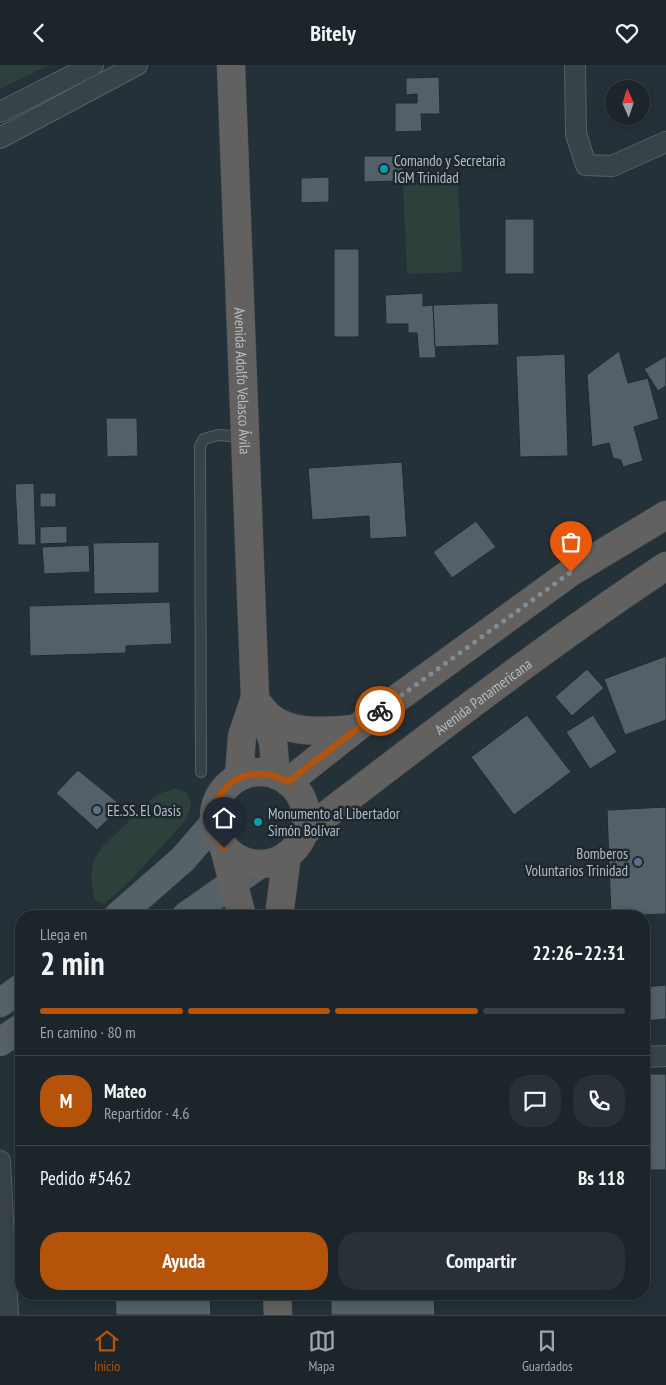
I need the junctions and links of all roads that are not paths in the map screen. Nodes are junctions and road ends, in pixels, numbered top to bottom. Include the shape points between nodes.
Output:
1 (93, 65) edge
2 (137, 65) edge
3 (231, 65) edge
4 (575, 65) edge
5 (0, 112) edge
6 (0, 138) edge
7 (666, 143) edge
8 (244, 437) junction
9 (666, 515) edge
10 (666, 566) edge
11 (255, 698) junction
12 (355, 729) junction
13 (201, 772) dead end
14 (238, 777) junction
15 (282, 778) junction
16 (214, 823) junction
17 (304, 833) junction
18 (224, 848) junction
19 (287, 855) junction
20 (260, 864) junction
21 (233, 885) junction
22 (125, 910) edge
23 (195, 910) edge
24 (240, 910) edge
25 (280, 910) edge
26 (15, 992) edge
27 (0, 1003) edge
28 (15, 1032) edge
29 (0, 1042) edge
30 (666, 1056) edge
31 (650, 1057) edge
32 (0, 1161) edge
33 (277, 1300) edge
34 (8, 1315) edge
35 (278, 1315) edge

1 - 5 street
2 - 6 street
3 - 8 highway, Avenida Adolfo Velasco Ávila
4 - 7 street via 576,134 586,165 612,166
8 - 11 highway, Avenida Adolfo Velasco Ávila
8 - 13 lane via 218,435 204,439 200,446
9 - 12 highway via 571,572
10 - 17 highway, Avenida Panamericana via 481,696
11 - 12 highway via 268,717 290,729
11 - 14 highway, Avenida Adolfo Velasco Ávila via 242,736
11 - 15 highway, Avenida Adolfo Velasco Ávila via 273,741
12 - 15 highway
14 - 15 highway via 251,773
14 - 16 highway via 221,793 215,807
15 - 17 highway via 298,792 304,805
16 - 18 highway
16 - 22 main road via 184,859
17 - 19 highway
18 - 20 highway via 247,863
18 - 21 highway
19 - 20 highway via 274,862
19 - 25 highway
20 - 21 main road
21 - 23 main road
21 - 24 highway
26 - 27 main road
28 - 29 main road
30 - 31 street
32 - 34 street
33 - 35 highway

